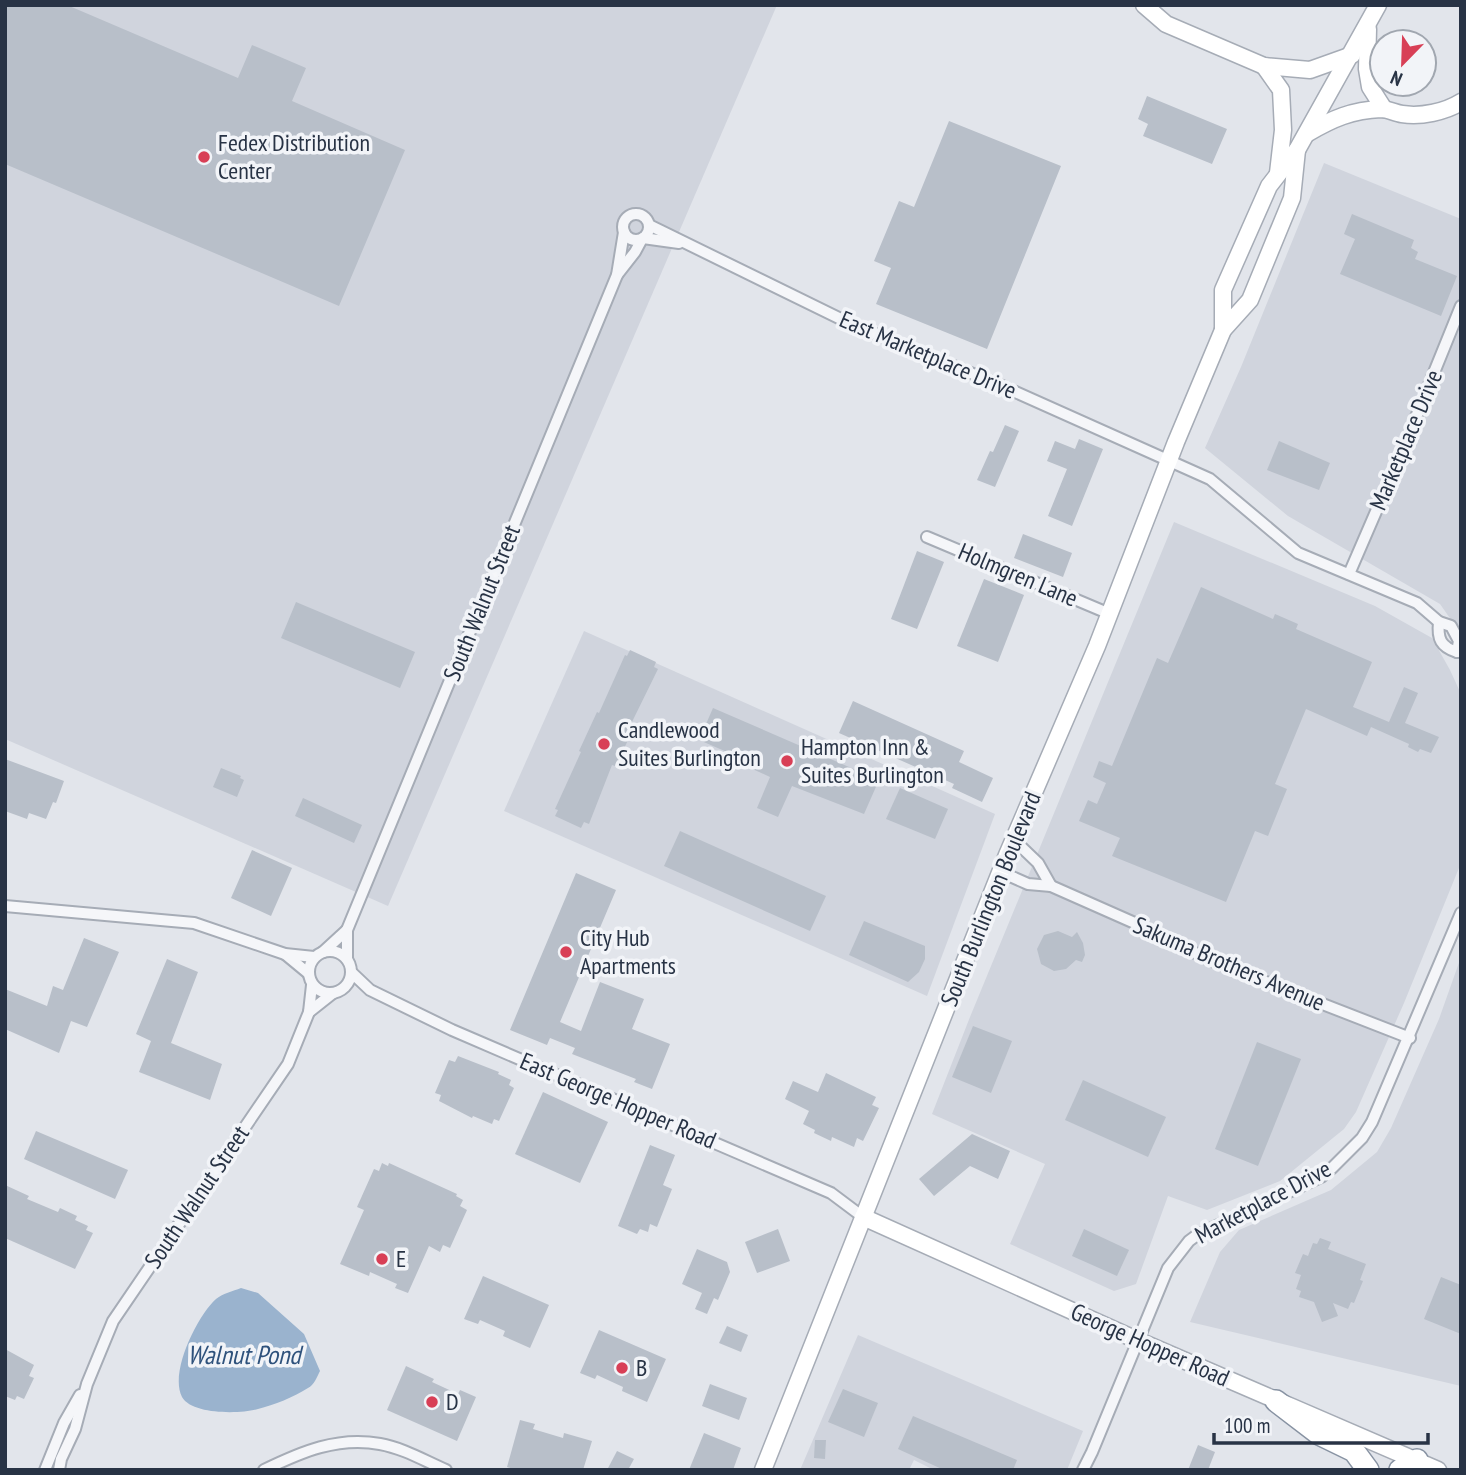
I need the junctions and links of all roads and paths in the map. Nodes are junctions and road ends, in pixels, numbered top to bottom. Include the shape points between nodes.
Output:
1 (1144, 5) edge
2 (1378, 5) edge
3 (1369, 23) junction
4 (1352, 55) junction
5 (1264, 66) junction
6 (1461, 102) edge
7 (1384, 109) junction
8 (1306, 134) junction
9 (1297, 150) junction
10 (1277, 175) junction
11 (649, 225) junction
12 (624, 232) junction
13 (643, 238) junction
14 (689, 244) junction
15 (617, 275) junction
16 (1461, 306) edge
17 (1223, 330) junction
18 (1169, 460) junction
19 (927, 537) dead end
20 (1349, 573) junction
21 (1110, 614) junction
22 (1459, 655) edge
23 (1014, 840) junction
24 (1001, 872) junction
25 (1051, 886) junction
26 (5, 906) edge
27 (1461, 914) edge
28 (347, 930) junction
29 (285, 954) junction
30 (318, 955) junction
31 (346, 959) junction
32 (351, 972) junction
33 (310, 979) junction
34 (344, 988) junction
35 (370, 990) junction
36 (333, 993) junction
37 (309, 1012) junction
38 (1410, 1038) junction
39 (863, 1217) junction
40 (1139, 1341) junction
41 (87, 1384) junction
42 (1276, 1401) junction
43 (1408, 1465) edge
44 (45, 1470) edge
45 (59, 1470) edge
46 (264, 1470) edge
47 (446, 1470) edge
48 (763, 1470) edge
49 (1083, 1470) edge
50 (1368, 1470) edge
51 (1438, 1470) edge

1 - 5 main road via 1166,24
2 - 3 main road, South Burlington Boulevard
3 - 4 main road, South Burlington Boulevard
3 - 7 main road via 1370,87
4 - 5 main road via 1310,70
4 - 8 main road, South Burlington Boulevard
5 - 10 main road via 1281,90 1283,130
6 - 7 main road via 1419,114
7 - 8 main road via 1336,117
8 - 9 main road, South Burlington Boulevard
9 - 10 main road, South Burlington Boulevard
9 - 17 main road, South Burlington Boulevard via 1287,211 1250,300
10 - 17 main road, South Burlington Boulevard via 1223,290
11 - 12 street via 642,215 631,215 624,222
11 - 13 street
11 - 14 street, East Marketplace Drive
12 - 13 street via 631,239
12 - 15 street, South Walnut Street
13 - 14 street, East Marketplace Drive
13 - 15 street, South Walnut Street
14 - 18 street, East Marketplace Drive via 848,322
15 - 28 street, South Walnut Street
16 - 20 street, Marketplace Drive
17 - 18 main road, South Burlington Boulevard
18 - 20 street, East Marketplace Drive via 1210,479 1298,553
18 - 21 main road, South Burlington Boulevard
19 - 21 street, Holmgren Lane
20 - 22 street, East Marketplace Drive via 1417,603 1451,626 1459,641
21 - 23 main road, South Burlington Boulevard
23 - 24 main road, South Burlington Boulevard
23 - 25 street via 1038,863
24 - 25 street, Sakuma Brothers Avenue via 1028,884
24 - 39 main road, South Burlington Boulevard
25 - 38 street, Sakuma Brothers Avenue via 1207,959
26 - 29 street via 194,923
27 - 38 street, Marketplace Drive
28 - 30 street, South Walnut Street
28 - 31 street, South Walnut Street
29 - 30 street
29 - 33 street
30 - 31 street via 335,952
30 - 33 street
31 - 32 street
32 - 34 street
32 - 35 street, East George Hopper Road
33 - 36 street via 321,992
33 - 37 street, South Walnut Street
34 - 35 street, East George Hopper Road
34 - 36 street
35 - 39 street, East George Hopper Road via 452,1030 831,1193
36 - 37 street, South Walnut Street
37 - 41 street, South Walnut Street via 288,1064 113,1321
38 - 40 street, Marketplace Drive via 1362,1138 1321,1177 1189,1241 1168,1268
39 - 40 main road, George Hopper Road
39 - 48 main road, South Burlington Boulevard
40 - 42 main road, George Hopper Road
40 - 49 street, Marketplace Drive
41 - 44 street, South Walnut Street via 64,1423
41 - 45 street, South Walnut Street
42 - 43 main road, George Hopper Road
42 - 50 highway via 1319,1434 1354,1451
43 - 51 main road, George Hopper Road
46 - 47 street via 318,1448 348,1443 380,1444

